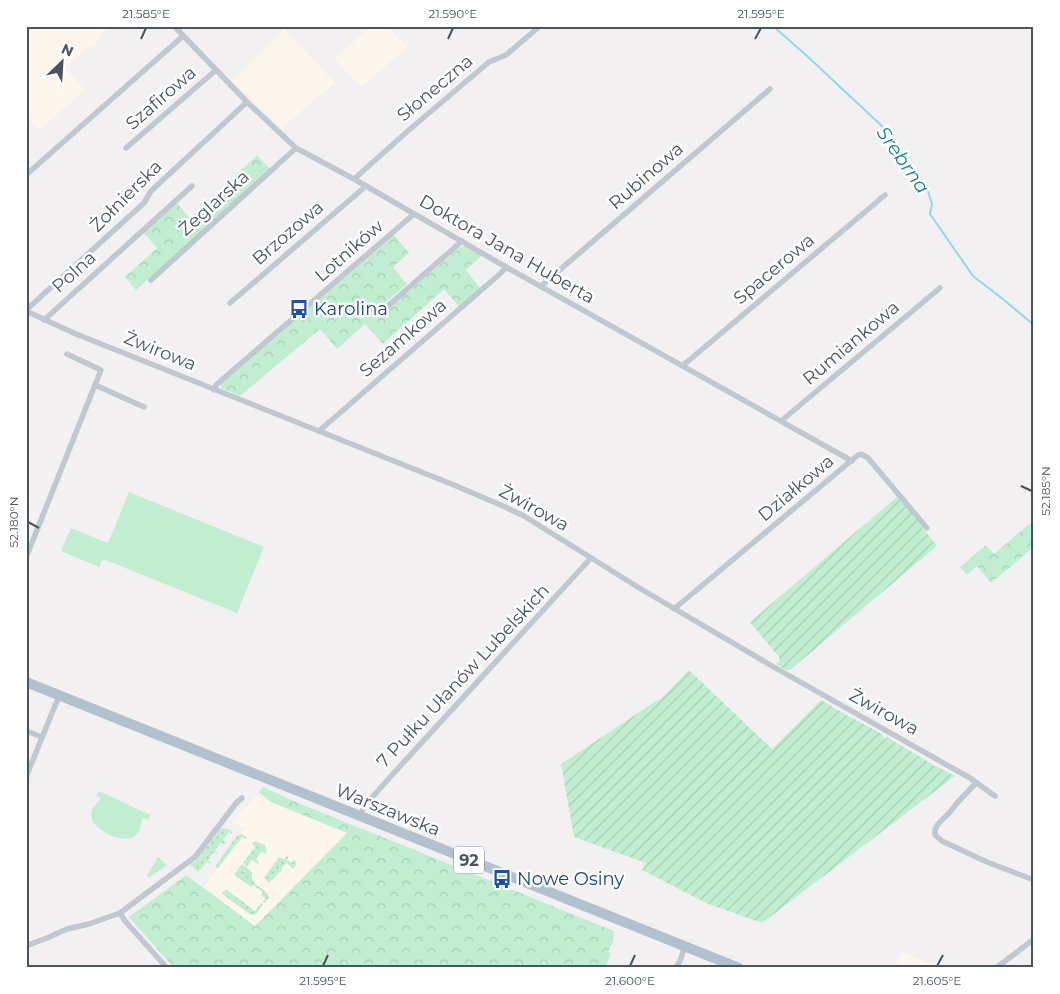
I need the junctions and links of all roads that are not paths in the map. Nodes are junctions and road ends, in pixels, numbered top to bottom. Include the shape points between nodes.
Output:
1 (174, 26) edge
2 (540, 26) edge
3 (184, 36) junction
4 (216, 70) junction
5 (770, 89) dead end
6 (247, 102) junction
7 (126, 148) dead end
8 (296, 148) junction
9 (26, 175) edge
10 (354, 179) junction
11 (192, 186) dead end
12 (366, 186) junction
13 (885, 195) dead end
14 (414, 214) junction
15 (462, 241) junction
16 (506, 267) junction
17 (151, 280) dead end
18 (541, 286) junction
19 (940, 288) dead end
20 (230, 303) dead end
21 (26, 311) edge
22 (381, 312) dead end
23 (44, 320) junction
24 (67, 354) dead end
25 (682, 365) junction
26 (95, 385) junction
27 (214, 390) junction
28 (144, 408) dead end
29 (781, 421) junction
30 (318, 431) junction
31 (852, 462) junction
32 (927, 528) dead end
33 (27, 555) edge
34 (591, 558) junction
35 (674, 609) junction
36 (26, 682) edge
37 (59, 696) junction
38 (26, 731) edge
39 (42, 737) junction
40 (26, 777) edge
41 (976, 783) junction
42 (995, 796) dead end
43 (242, 798) dead end
44 (359, 815) junction
45 (1034, 880) edge
46 (120, 913) junction
47 (1034, 939) edge
48 (26, 946) edge
49 (685, 946) junction
50 (166, 968) edge
51 (675, 968) edge
52 (738, 968) edge
53 (996, 968) edge

1 - 3 street, Doktora Jana Huberta
2 - 10 street, Słoneczna via 506,55 489,62
3 - 4 street, Doktora Jana Huberta
3 - 9 street
4 - 6 street, Doktora Jana Huberta
4 - 7 street, Szafirowa
5 - 18 street, Rubinowa
6 - 8 street, Doktora Jana Huberta
6 - 21 street, Żołnierska via 151,191 144,203
8 - 10 street, Doktora Jana Huberta
8 - 17 street, Żeglarska
10 - 12 street, Doktora Jana Huberta
11 - 23 street, Polna
12 - 14 street, Doktora Jana Huberta
12 - 20 street, Brzozowa
13 - 25 street, Spacerowa
14 - 15 street, Doktora Jana Huberta
14 - 27 street, Lotników via 216,384
15 - 16 street, Doktora Jana Huberta
15 - 22 street
16 - 18 street, Doktora Jana Huberta
16 - 30 street, Sezamkowa
18 - 25 street, Doktora Jana Huberta
19 - 29 street, Rumiankowa
21 - 23 street, Żwirowa
23 - 27 street, Żwirowa
24 - 26 street via 101,370
25 - 29 street, Doktora Jana Huberta
26 - 28 street
26 - 33 street
27 - 30 street, Żwirowa
29 - 31 street, Doktora Jana Huberta
30 - 34 street, Żwirowa via 503,506
31 - 32 street, Działkowa via 861,454 868,458
31 - 35 street, Działkowa
34 - 35 street, Żwirowa
34 - 44 street, 7 Pułku Ułanów Lubelskich via 398,768
35 - 41 street, Żwirowa
36 - 37 main road, Warszawska / 92
37 - 39 street
37 - 44 main road, Warszawska / 92
38 - 39 street
39 - 40 street
41 - 42 street, Żwirowa
41 - 45 street via 938,824 935,835 987,862
43 - 46 street via 195,857
44 - 49 main road, Warszawska / 92
46 - 48 street
46 - 50 street
47 - 53 street
49 - 51 street
49 - 52 main road, Warszawska / 92

